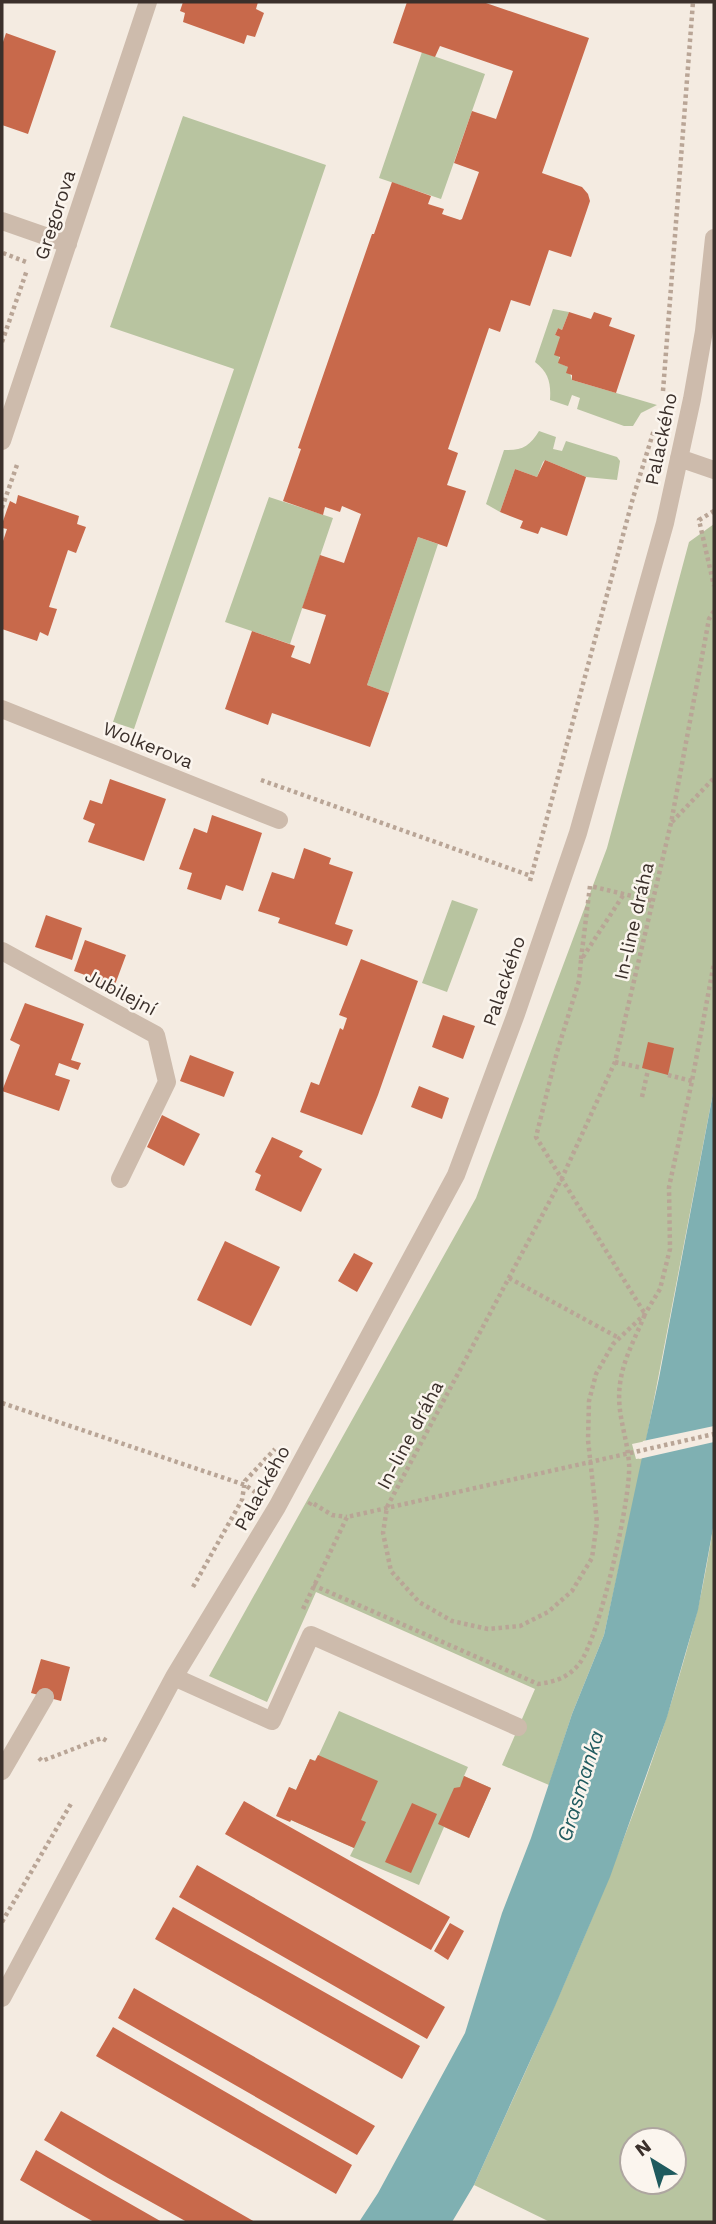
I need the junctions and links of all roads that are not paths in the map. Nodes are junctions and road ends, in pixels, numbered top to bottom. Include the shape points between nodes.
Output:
1 (148, 2) edge
2 (2, 221) edge
3 (714, 238) edge
4 (68, 244) junction
5 (2, 441) edge
6 (679, 458) junction
7 (714, 470) edge
8 (2, 709) edge
9 (279, 820) dead end
10 (2, 951) edge
11 (120, 1179) dead end
12 (174, 1677) junction
13 (45, 1696) dead end
14 (518, 1727) dead end
15 (2, 1771) edge
16 (2, 1998) edge

1 - 4 street, Gregorova
2 - 4 street
3 - 6 street, Palackého via 704,331
4 - 5 street, Gregorova
6 - 7 street
6 - 12 street, Palackého via 578,833 456,1175 277,1507
8 - 9 street, Wolkerova
10 - 11 street, Jubilejní via 156,1035 167,1082
12 - 14 street via 272,1721 310,1634
12 - 16 street, Palackého
13 - 15 street

